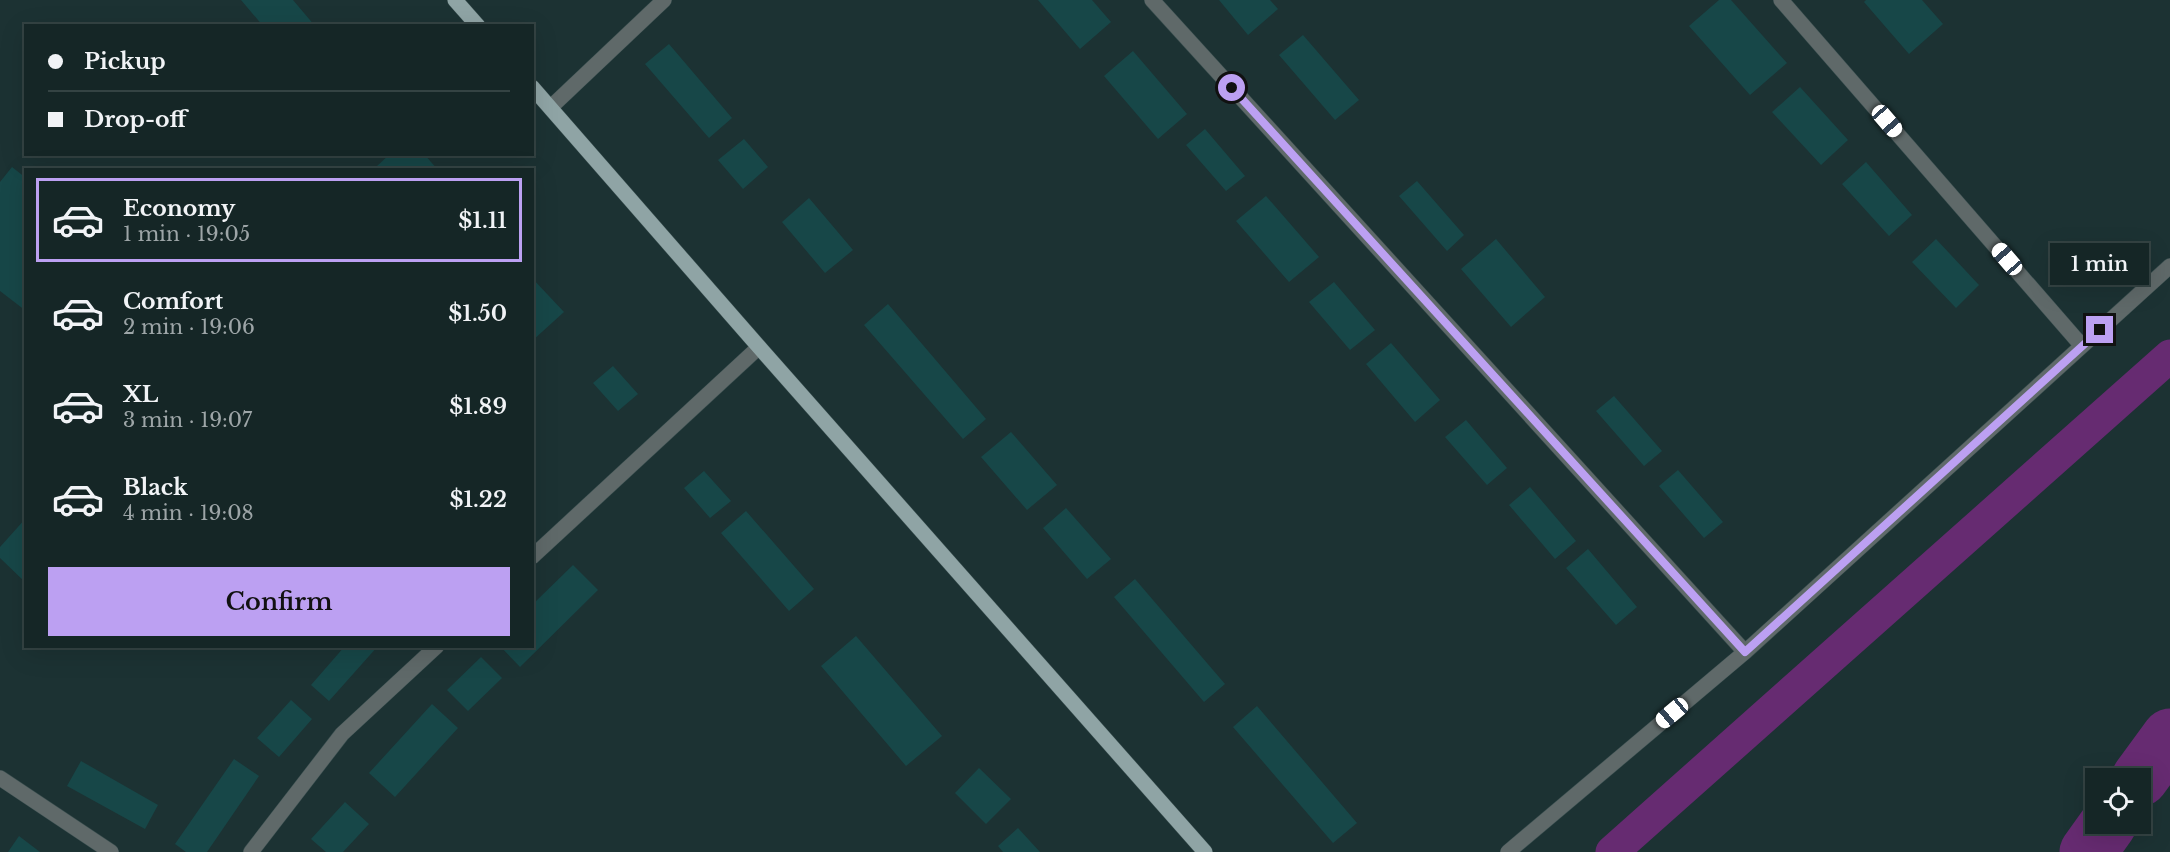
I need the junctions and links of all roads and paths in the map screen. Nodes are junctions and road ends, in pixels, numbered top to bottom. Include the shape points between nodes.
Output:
1 (455, 0) edge
2 (664, 0) edge
3 (1152, 0) edge
4 (1781, 0) edge
5 (476, 24) edge
6 (534, 89) edge
7 (551, 107) junction
8 (2170, 266) edge
9 (2082, 346) junction
10 (759, 347) junction
11 (534, 555) edge
12 (435, 648) edge
13 (1745, 652) junction
14 (0, 778) edge
15 (111, 852) edge
16 (251, 852) edge
17 (1205, 852) edge
18 (1508, 852) edge

1 - 5 main road
2 - 7 street
3 - 13 street
4 - 9 street
6 - 7 main road
7 - 10 main road
8 - 9 street
9 - 13 street
10 - 11 street
10 - 17 main road
12 - 16 street via 342,735
13 - 18 street
14 - 15 street

